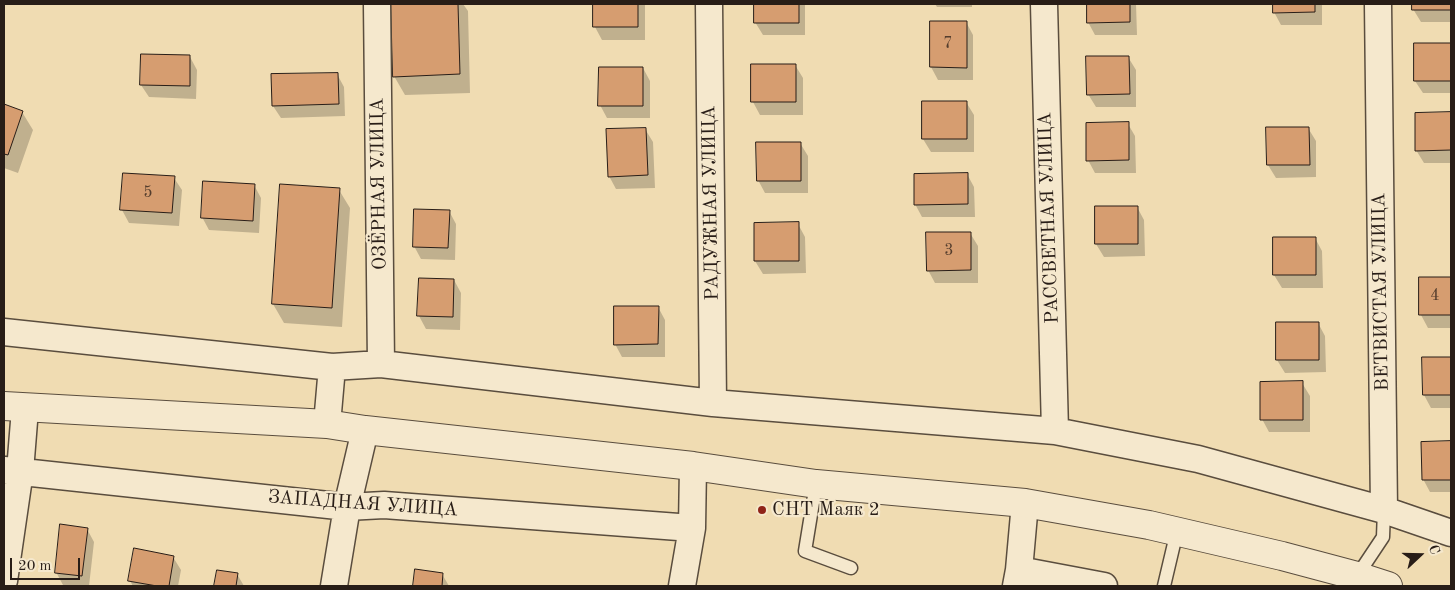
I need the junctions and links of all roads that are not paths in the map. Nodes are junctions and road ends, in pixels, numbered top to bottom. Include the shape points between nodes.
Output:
1 (377, 4) edge
2 (709, 4) edge
3 (1044, 4) edge
4 (1378, 4) edge
5 (4, 332) edge
6 (381, 364) junction
7 (332, 367) junction
8 (713, 403) junction
9 (15, 408) edge
10 (327, 424) junction
11 (365, 430) junction
12 (1055, 431) junction
13 (693, 466) junction
14 (12, 471) edge
15 (816, 484) junction
16 (1025, 503) junction
17 (347, 507) junction
18 (1384, 510) junction
19 (692, 528) junction
20 (1177, 531) junction
21 (1451, 533) edge
22 (851, 568) dead end
23 (1018, 578) edge
24 (4, 581) edge
25 (1357, 581) edge
26 (334, 586) edge
27 (682, 586) edge
28 (1104, 586) edge
29 (1164, 586) edge
30 (1388, 586) edge

1 - 6 street, ОЗЁРНАЯ УЛИЦА
2 - 8 street, РАДУЖНАЯ УЛИЦА
3 - 12 street, РАССВЕТНАЯ УЛИЦА
4 - 18 street, ВЕТВИСТАЯ УЛИЦА
5 - 7 street
6 - 7 street
6 - 8 street
7 - 10 street
8 - 12 street
9 - 10 street
9 - 14 street
10 - 11 street
11 - 13 street
11 - 17 street
12 - 18 street via 1198,459
13 - 15 street
13 - 19 street
14 - 17 street, ЗАПАДНАЯ УЛИЦА
14 - 24 street
15 - 16 street
15 - 22 lane via 805,551
16 - 20 street
16 - 23 street
17 - 19 street, ЗАПАДНАЯ УЛИЦА via 384,505
17 - 26 street
18 - 21 street
18 - 25 lane via 1383,537
19 - 27 street
20 - 25 street via 1282,556
20 - 29 lane
23 - 28 street
25 - 30 street

